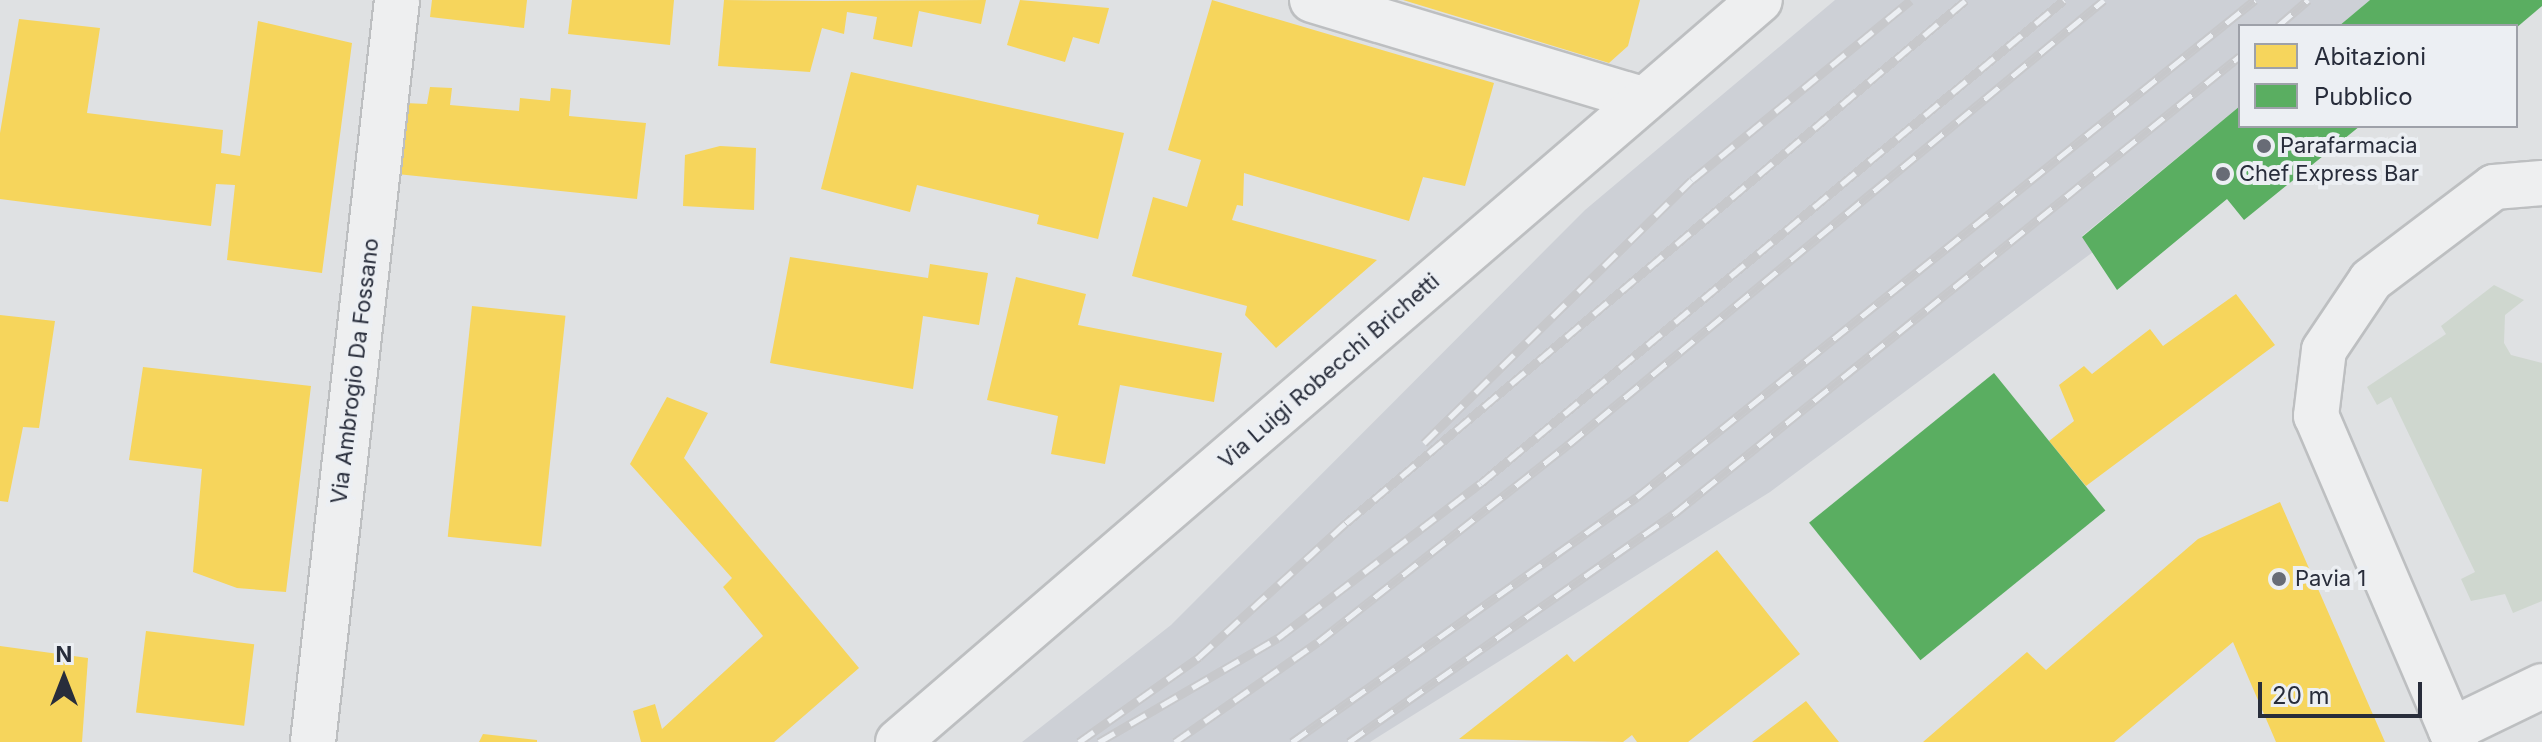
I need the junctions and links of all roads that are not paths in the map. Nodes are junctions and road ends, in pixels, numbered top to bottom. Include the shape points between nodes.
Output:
1 (397, 0) edge
2 (1312, 0) edge
3 (1760, 0) edge
4 (1641, 99) junction
5 (2542, 183) edge
6 (2542, 686) edge
7 (2453, 736) edge
8 (313, 742) edge
9 (898, 742) edge

1 - 8 street, Via Ambrogio Da Fossano
2 - 4 street
3 - 4 street, Via Luigi Robecchi Brichetti
4 - 9 street, Via Luigi Robecchi Brichetti
5 - 7 street via 2494,187 2371,280 2324,350 2316,416
6 - 7 street

